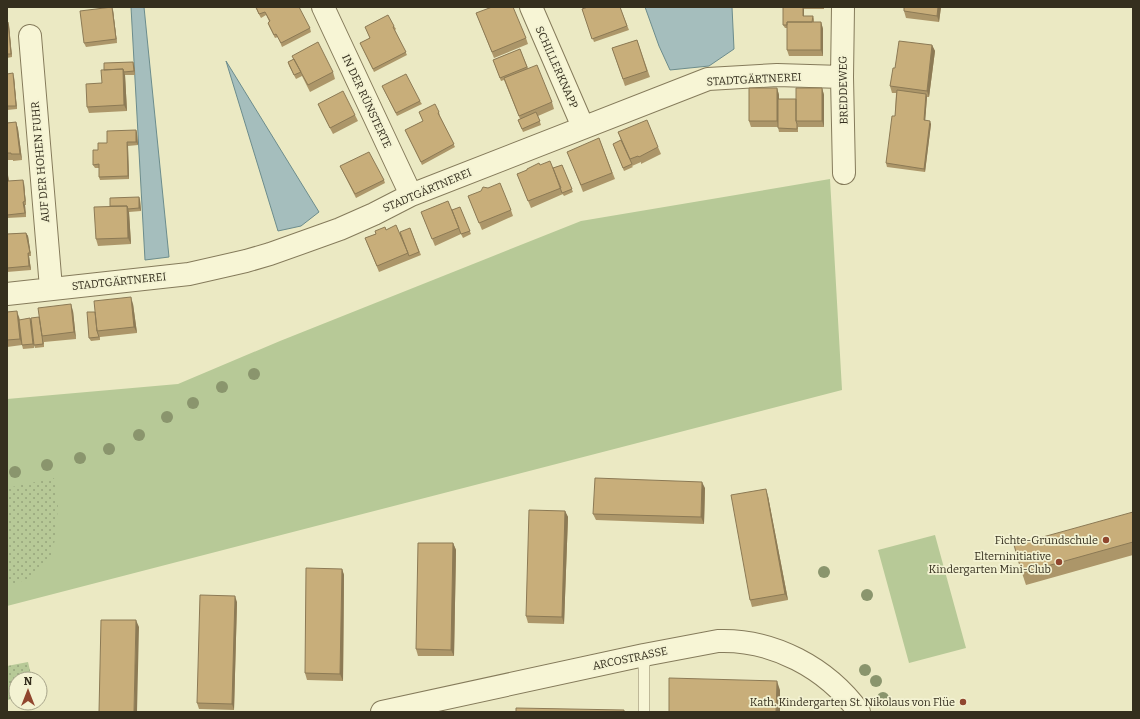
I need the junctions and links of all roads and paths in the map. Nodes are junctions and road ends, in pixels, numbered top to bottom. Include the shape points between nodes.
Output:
1 (323, 7) edge
2 (531, 7) edge
3 (843, 7) edge
4 (30, 36) dead end
5 (842, 77) junction
6 (583, 127) junction
7 (844, 173) dead end
8 (411, 195) junction
9 (51, 288) junction
10 (7, 294) edge
11 (644, 654) junction
12 (382, 712) edge
13 (644, 712) edge
14 (859, 712) edge

1 - 8 street, IN DER RÜNSTERTE
2 - 6 street, SCHILLERKNAPP
3 - 5 street, BREDDEWEG
4 - 9 street, AUF DER HOHEN FUHR
5 - 6 street, STADTGÄRTNEREI via 708,79
5 - 7 street, BREDDEWEG
6 - 8 street, STADTGÄRTNEREI
8 - 9 street, STADTGÄRTNEREI via 340,229 246,261 189,274
9 - 10 street, STADTGÄRTNEREI
11 - 12 street, ARCOSTRASSE
11 - 13 lane
11 - 14 street, ARCOSTRASSE via 718,641 754,643 783,652 814,668 842,691

